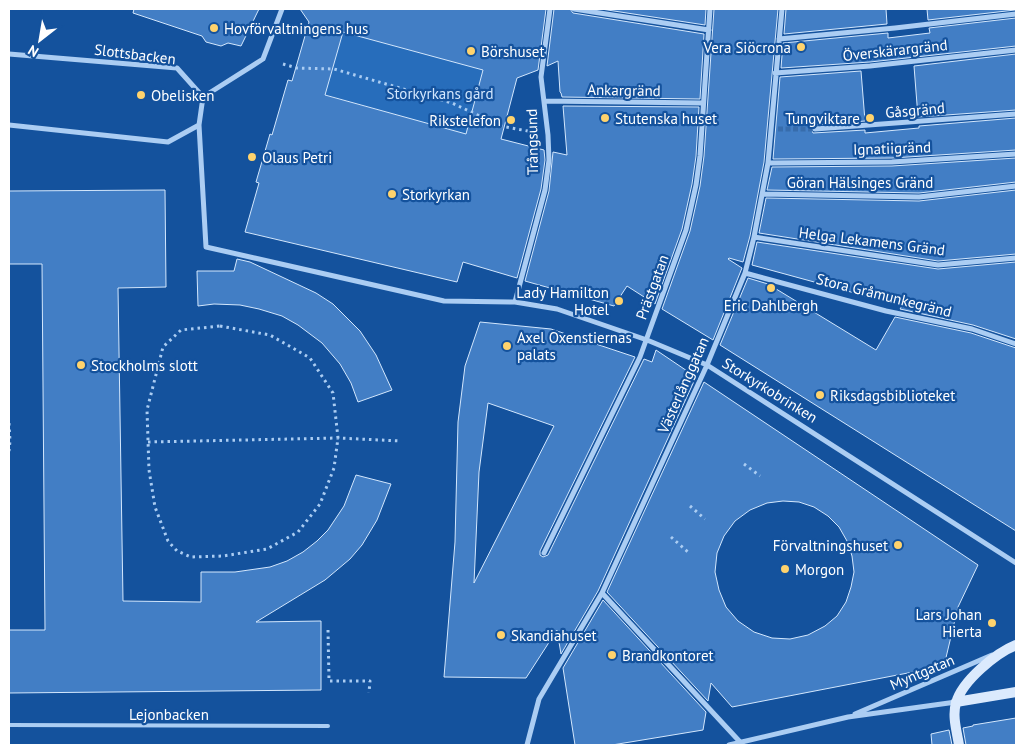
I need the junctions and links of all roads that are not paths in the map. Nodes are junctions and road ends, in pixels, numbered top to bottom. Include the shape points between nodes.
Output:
1 (282, 9) edge
2 (550, 9) edge
3 (574, 9) edge
4 (710, 9) edge
5 (782, 9) edge
6 (1016, 14) edge
7 (709, 30) junction
8 (779, 39) junction
9 (1016, 50) edge
10 (9, 54) edge
11 (775, 73) junction
12 (203, 97) junction
13 (544, 101) junction
14 (703, 103) junction
15 (1016, 114) edge
16 (199, 124) junction
17 (9, 125) edge
18 (815, 129) tunnel mouth
19 (1016, 154) edge
20 (768, 163) junction
21 (1016, 186) edge
22 (763, 194) junction
23 (754, 237) junction
24 (1016, 258) edge
25 (745, 273) junction
26 (515, 302) junction
27 (647, 340) junction
28 (1016, 344) edge
29 (707, 365) junction
30 (544, 553) dead end
31 (1016, 563) edge
32 (602, 594) junction
33 (1016, 645) edge
34 (1005, 649) junction
35 (1016, 692) edge
36 (956, 702) junction
37 (848, 717) junction
38 (9, 725) edge
39 (328, 726) dead end
40 (741, 743) junction
41 (527, 745) edge
42 (729, 745) edge
43 (958, 745) edge

1 - 12 street via 263,59
2 - 13 street, Trångsund via 541,77
3 - 7 street
4 - 7 street, Prästgatan
5 - 8 street, Västerlånggatan
6 - 8 street
7 - 14 street, Prästgatan
8 - 11 street, Västerlånggatan
9 - 11 street, Överskärargränd
10 - 12 street, Slottsbacken via 177,68
11 - 20 street, Västerlånggatan via 775,129
12 - 16 street
13 - 14 street, Ankargränd
13 - 26 street, Trångsund via 548,135 545,190
14 - 27 street, Prästgatan via 700,156 686,230
15 - 18 street, Gåsgränd
16 - 17 street via 168,142
16 - 26 street, Storkyrkobrinken via 206,247 444,301
19 - 20 street, Ignatiigränd via 892,162
20 - 22 street, Västerlånggatan
21 - 22 street, Göran Hälsinges Gränd via 919,197
22 - 23 street, Västerlånggatan
23 - 24 street, Helga Lekamens Gränd via 938,265
23 - 25 street, Västerlånggatan
25 - 28 street, Stora Gråmunkegränd
25 - 29 street, Västerlånggatan
26 - 27 street, Storkyrkobrinken via 557,309
27 - 29 street, Storkyrkobrinken
27 - 30 street, Prästgatan
29 - 31 street, Storkyrkobrinken
29 - 32 street, Västerlånggatan
32 - 40 street
32 - 41 street, Västerlånggatan via 539,699
33 - 34 street
34 - 36 street via 966,684
34 - 37 street, Myntgatan
35 - 36 street
36 - 37 street, Myntgatan
36 - 43 street
37 - 40 street, Myntgatan
38 - 39 lane, Lejonbacken
40 - 42 street, Myntgatan

